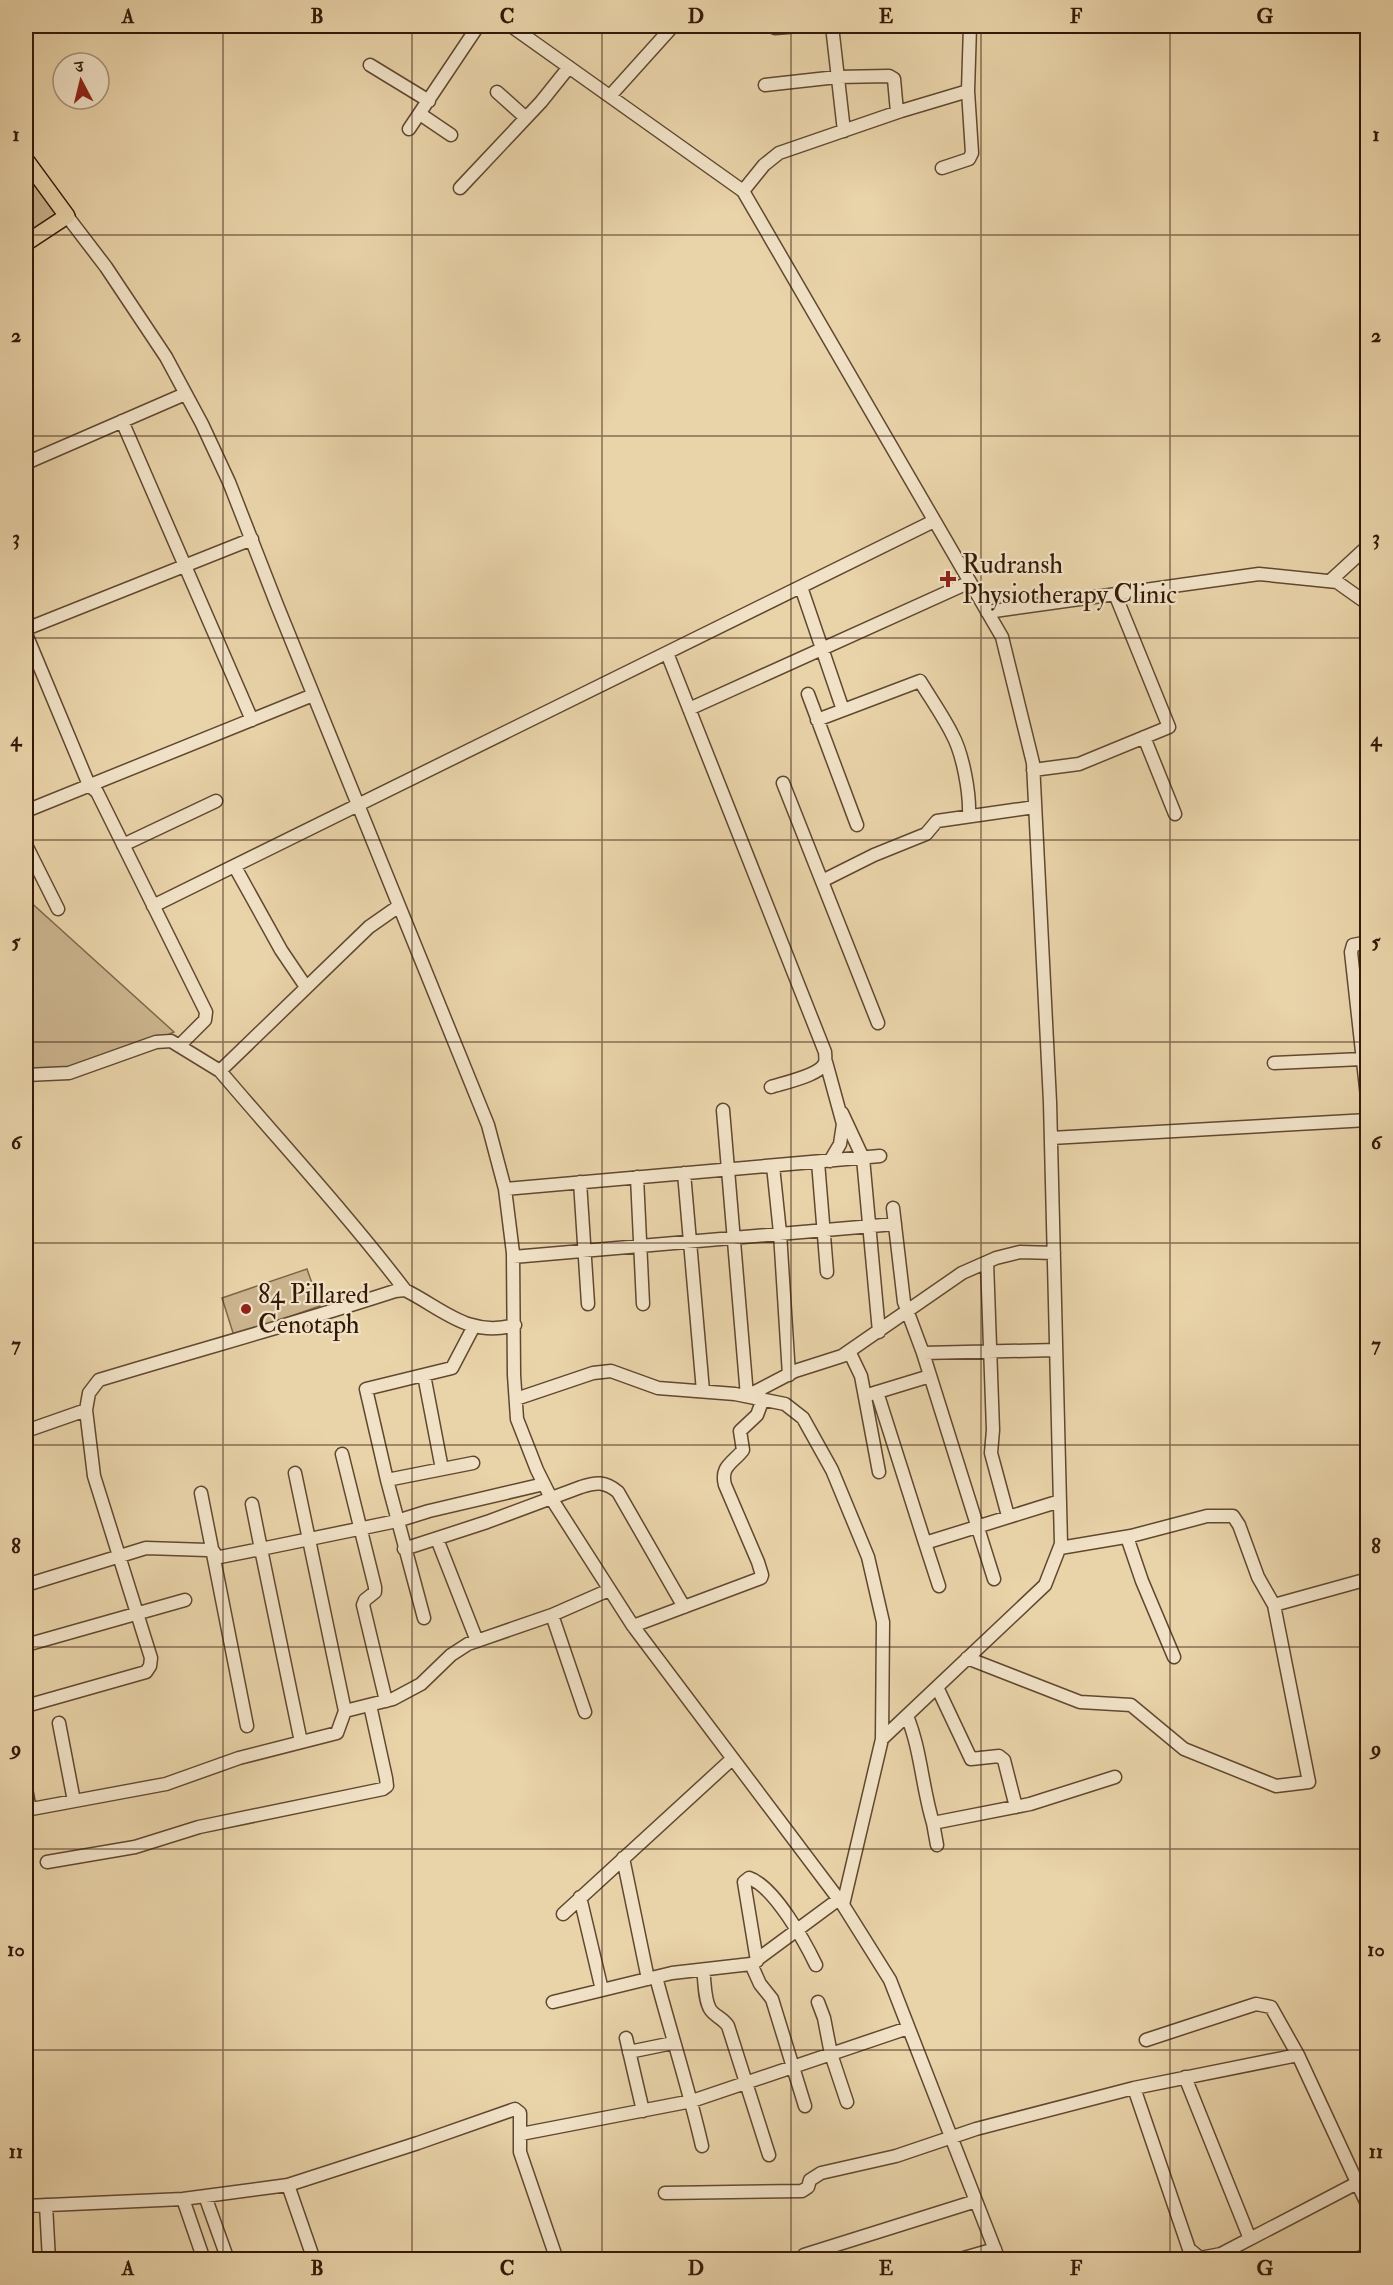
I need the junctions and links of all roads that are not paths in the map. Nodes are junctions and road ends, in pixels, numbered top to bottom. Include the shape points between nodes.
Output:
1 (478, 26) edge
2 (511, 26) edge
3 (670, 26) edge
4 (800, 26) edge
5 (832, 26) edge
6 (970, 26) edge
7 (775, 28) dead end
8 (370, 65) dead end
9 (568, 67) junction
10 (837, 77) junction
11 (765, 85) dead end
12 (969, 91) junction
13 (497, 92) dead end
14 (610, 96) junction
15 (429, 101) junction
16 (897, 112) junction
17 (420, 114) junction
18 (526, 118) junction
19 (409, 129) dead end
20 (844, 131) junction
21 (451, 135) dead end
22 (26, 160) edge
23 (942, 168) dead end
24 (460, 188) dead end
25 (743, 191) junction
26 (67, 216) junction
27 (26, 243) edge
28 (185, 394) junction
29 (122, 421) junction
30 (26, 463) edge
31 (934, 521) junction
32 (252, 539) junction
33 (1368, 546) edge
34 (185, 566) junction
35 (1330, 581) junction
36 (970, 582) junction
37 (801, 587) junction
38 (1115, 594) junction
39 (1368, 604) edge
40 (987, 612) junction
41 (26, 629) edge
42 (26, 634) edge
43 (822, 649) junction
44 (667, 653) junction
45 (808, 694) dead end
46 (313, 695) junction
47 (689, 709) junction
48 (843, 710) junction
49 (252, 720) junction
50 (818, 720) junction
51 (1144, 737) junction
52 (1033, 770) junction
53 (783, 783) dead end
54 (89, 785) junction
55 (216, 801) dead end
56 (358, 807) junction
57 (1035, 807) junction
58 (26, 811) edge
59 (1175, 814) dead end
60 (969, 816) junction
61 (857, 825) dead end
62 (26, 845) edge
63 (123, 845) junction
64 (235, 867) junction
65 (822, 881) junction
66 (153, 906) junction
67 (399, 906) junction
68 (58, 909) dead end
69 (1368, 942) edge
70 (306, 987) junction
71 (878, 1023) dead end
72 (179, 1046) junction
73 (1362, 1059) junction
74 (826, 1062) junction
75 (1274, 1063) dead end
76 (219, 1071) junction
77 (26, 1075) edge
78 (771, 1087) dead end
79 (1368, 1106) edge
80 (723, 1110) dead end
81 (842, 1113) junction
82 (1368, 1120) edge
83 (1051, 1138) junction
84 (880, 1156) dead end
85 (863, 1158) junction
86 (824, 1161) junction
87 (773, 1166) junction
88 (729, 1169) junction
89 (684, 1173) junction
90 (637, 1177) junction
91 (579, 1182) junction
92 (505, 1189) junction
93 (893, 1208) dead end
94 (895, 1224) junction
95 (869, 1225) junction
96 (823, 1229) junction
97 (780, 1233) junction
98 (735, 1237) junction
99 (691, 1241) junction
100 (640, 1246) junction
101 (583, 1251) junction
102 (1054, 1253) junction
103 (513, 1257) junction
104 (987, 1262) junction
105 (827, 1272) dead end
106 (405, 1290) junction
107 (588, 1304) dead end
108 (643, 1304) dead end
109 (907, 1312) junction
110 (515, 1325) junction
111 (474, 1326) junction
112 (879, 1332) junction
113 (1056, 1350) junction
114 (849, 1351) junction
115 (923, 1353) junction
116 (989, 1353) junction
117 (424, 1375) junction
118 (789, 1375) junction
119 (930, 1376) junction
120 (703, 1391) junction
121 (877, 1392) junction
122 (747, 1396) junction
123 (865, 1396) junction
124 (516, 1399) junction
125 (763, 1400) junction
126 (86, 1410) junction
127 (26, 1431) edge
128 (342, 1454) dead end
129 (473, 1463) dead end
130 (442, 1469) junction
131 (879, 1472) dead end
132 (295, 1473) dead end
133 (387, 1480) junction
134 (544, 1484) junction
135 (201, 1493) dead end
136 (551, 1498) junction
137 (1060, 1501) junction
138 (252, 1504) dead end
139 (1008, 1516) junction
140 (397, 1521) junction
141 (979, 1526) junction
142 (359, 1528) junction
143 (1127, 1537) junction
144 (308, 1538) junction
145 (437, 1539) junction
146 (925, 1543) junction
147 (1060, 1548) junction
148 (404, 1549) junction
149 (261, 1550) junction
150 (214, 1555) junction
151 (119, 1557) junction
152 (994, 1579) dead end
153 (1368, 1579) edge
154 (26, 1585) edge
155 (939, 1586) dead end
156 (609, 1590) junction
157 (185, 1599) dead end
158 (1274, 1605) junction
159 (684, 1607) junction
160 (136, 1614) junction
161 (552, 1615) junction
162 (424, 1618) dead end
163 (633, 1626) junction
164 (477, 1641) junction
165 (26, 1645) edge
166 (1174, 1657) dead end
167 (967, 1658) junction
168 (937, 1687) junction
169 (26, 1701) edge
170 (386, 1701) junction
171 (370, 1705) junction
172 (345, 1711) junction
173 (585, 1712) dead end
174 (907, 1716) junction
175 (59, 1723) dead end
176 (247, 1726) dead end
177 (882, 1739) junction
178 (301, 1742) junction
179 (732, 1759) junction
180 (1115, 1777) dead end
181 (26, 1789) edge
182 (74, 1801) junction
183 (1016, 1807) junction
184 (28, 1810) edge
185 (933, 1823) junction
186 (937, 1845) dead end
187 (622, 1858) junction
188 (47, 1862) dead end
189 (580, 1897) junction
190 (841, 1902) junction
191 (563, 1914) dead end
192 (798, 1929) junction
193 (754, 1963) junction
194 (816, 1965) dead end
195 (703, 1970) junction
196 (652, 1978) junction
197 (602, 1990) junction
198 (552, 2001) dead end
199 (818, 2002) dead end
200 (908, 2028) junction
201 (626, 2038) dead end
202 (1146, 2040) dead end
203 (673, 2043) junction
204 (629, 2052) junction
205 (831, 2054) junction
206 (1298, 2055) junction
207 (793, 2067) junction
208 (1185, 2078) junction
209 (746, 2083) junction
210 (1134, 2088) junction
211 (692, 2101) junction
212 (847, 2102) dead end
213 (805, 2106) dead end
214 (643, 2111) junction
215 (521, 2134) junction
216 (951, 2138) junction
217 (702, 2146) dead end
218 (769, 2155) dead end
219 (1357, 2183) junction
220 (288, 2185) junction
221 (665, 2193) dead end
222 (205, 2196) junction
223 (183, 2199) junction
224 (976, 2201) junction
225 (46, 2205) junction
226 (26, 2206) edge
227 (1368, 2206) edge
228 (1250, 2239) junction
229 (997, 2254) edge
230 (1368, 2254) edge
231 (804, 2255) dead end
232 (49, 2259) edge
233 (204, 2259) edge
234 (228, 2259) edge
235 (314, 2259) edge
236 (557, 2259) edge
237 (957, 2259) edge
238 (1355, 2259) edge

1 - 15 street
2 - 9 street
3 - 14 street
4 - 7 street
5 - 10 street
6 - 12 street
8 - 15 street
9 - 14 street
9 - 18 street
10 - 11 street
10 - 16 street via 889,76 894,79
10 - 20 street
12 - 16 street
12 - 23 street via 972,153 969,159
13 - 18 street
14 - 25 street
15 - 17 street
16 - 20 street
17 - 19 street
17 - 21 street
18 - 24 street
20 - 25 street via 779,153
22 - 26 main road
25 - 31 street
26 - 27 main road
26 - 28 street via 166,357
28 - 29 street
28 - 32 street via 229,482
29 - 30 street
29 - 34 street
31 - 36 street
31 - 37 street
32 - 34 street
32 - 46 street
33 - 35 street
34 - 41 street
34 - 49 street
35 - 38 street via 1259,574
35 - 39 street via 1338,582
36 - 40 street
36 - 43 street
37 - 43 street
37 - 44 street
38 - 40 street
38 - 51 street via 1169,726
40 - 52 street via 1002,637
42 - 54 street
43 - 47 street
43 - 48 street
44 - 47 street
44 - 56 street
45 - 50 street
46 - 49 street
46 - 56 street
47 - 74 street
48 - 50 street
48 - 60 street via 920,681 953,735
49 - 54 street
50 - 61 street
51 - 52 street via 1079,764
51 - 59 street
52 - 57 street
53 - 65 street
54 - 58 street
54 - 63 street via 97,792
55 - 63 street
56 - 64 street
56 - 67 street
57 - 60 street
57 - 83 street
60 - 65 street via 937,821 926,834
62 - 68 street
63 - 66 street
64 - 66 street
64 - 70 street
65 - 71 street
66 - 72 street via 206,1012 205,1020
67 - 70 street via 369,927
67 - 92 street via 488,1125
69 - 73 street via 1353,945 1351,952
70 - 76 street
72 - 76 street
72 - 77 street via 171,1041 156,1042 69,1072
73 - 75 street
73 - 79 street
74 - 78 street via 807,1076
74 - 81 street
76 - 106 street
80 - 88 street
81 - 85 street
81 - 86 street via 842,1137
82 - 83 street
83 - 102 street
84 - 85 street
85 - 86 street
85 - 95 street
86 - 87 street
86 - 96 street
87 - 88 street
87 - 97 street
88 - 89 street
88 - 98 street
89 - 90 street
89 - 99 street
90 - 91 street
90 - 100 street
91 - 92 street
91 - 101 street
92 - 103 street
93 - 94 street
94 - 95 street
94 - 109 street
95 - 96 street
95 - 112 street
96 - 97 street
96 - 105 street
97 - 98 street
97 - 118 street
98 - 99 street
98 - 122 street
99 - 100 street
99 - 120 street
100 - 101 street
100 - 108 street
101 - 103 street
101 - 107 street
102 - 104 street via 1020,1252
102 - 113 street
103 - 110 street
104 - 109 street via 962,1273
104 - 116 street
106 - 111 street via 458,1322
106 - 126 street via 99,1380 89,1393
109 - 112 street
109 - 115 street
110 - 111 street via 498,1330
110 - 124 street
111 - 117 street via 452,1368
112 - 114 street
113 - 116 street
113 - 137 street
114 - 118 street
114 - 123 street
115 - 116 street
115 - 119 street
116 - 139 street via 991,1453
117 - 130 street
117 - 133 street via 366,1389
118 - 122 street
119 - 121 street
119 - 141 street
120 - 122 street
120 - 124 street via 658,1388 611,1371 593,1373
121 - 123 street
121 - 146 street
122 - 125 street
123 - 131 street
124 - 134 street via 517,1419
125 - 159 street via 757,1415 740,1431 743,1449 723,1473 761,1578
125 - 177 street via 785,1404 803,1418 832,1470 868,1557 883,1622
126 - 127 street
126 - 151 street via 94,1476
128 - 142 street
129 - 130 street
130 - 133 street
132 - 144 street
133 - 140 street
134 - 136 street
134 - 140 street
135 - 150 street
136 - 145 street
136 - 156 street
136 - 159 street via 594,1482 611,1486
137 - 139 street
137 - 147 street
138 - 149 street
139 - 141 street
140 - 142 street
140 - 148 street
141 - 146 street
141 - 152 street
142 - 144 street
142 - 170 street via 375,1592 365,1600 364,1614
143 - 147 street
143 - 158 street via 1207,1516 1233,1516
143 - 166 street
144 - 149 street
144 - 172 street
145 - 148 street
145 - 164 street
146 - 155 street
147 - 167 street via 1045,1585
148 - 162 street
149 - 150 street
149 - 178 street
150 - 151 street via 161,1547
150 - 176 street
151 - 154 street
151 - 160 street
153 - 158 street
156 - 161 street
156 - 163 street
157 - 160 street
158 - 167 street via 1308,1782 1276,1786 1184,1749 1131,1705 1080,1702
159 - 163 street
160 - 165 street
160 - 169 street via 151,1658 146,1672
161 - 164 street
161 - 173 street
163 - 179 street
164 - 170 street via 451,1655 421,1684
167 - 168 street
168 - 174 street
168 - 183 street via 971,1760 999,1756 1004,1760
170 - 171 street
171 - 172 street
171 - 188 street via 386,1778 387,1786 383,1789 199,1827 135,1846
172 - 178 street via 337,1733
174 - 177 street
174 - 185 street
175 - 182 street
177 - 190 street
178 - 182 street via 238,1758 166,1784
179 - 187 street
179 - 190 street
180 - 183 street
181 - 184 street
182 - 184 street
183 - 185 street
185 - 186 street
187 - 189 street
187 - 196 street
189 - 191 street
189 - 197 street
190 - 192 street
190 - 200 street via 890,1980
192 - 193 street
192 - 193 street via 766,1890 749,1878 744,1882
192 - 194 street
193 - 195 street
193 - 207 street via 760,1984 772,1999
195 - 196 street
195 - 209 street via 708,2006 728,2025
196 - 197 street
196 - 203 street
197 - 198 street
199 - 205 street
200 - 205 street
200 - 216 street
201 - 204 street
202 - 206 street via 1256,2004 1271,2007
203 - 204 street
203 - 211 street
204 - 214 street
205 - 207 street
205 - 212 street
206 - 208 street
206 - 219 street
207 - 209 street
207 - 213 street
208 - 210 street
208 - 228 street
209 - 211 street
209 - 218 street
210 - 216 street
210 - 228 street via 1189,2248 1200,2258 1210,2257
211 - 214 street
211 - 217 street
214 - 215 street
215 - 220 street via 519,2111 512,2109
215 - 236 street via 520,2152
216 - 221 street via 896,2156 821,2173 802,2191
216 - 224 street
219 - 227 street
219 - 228 street
220 - 222 street
220 - 235 street
222 - 223 street
222 - 234 street
223 - 225 street
223 - 233 street
224 - 229 street
224 - 231 street
225 - 226 street
225 - 232 street
229 - 237 street
230 - 238 street

